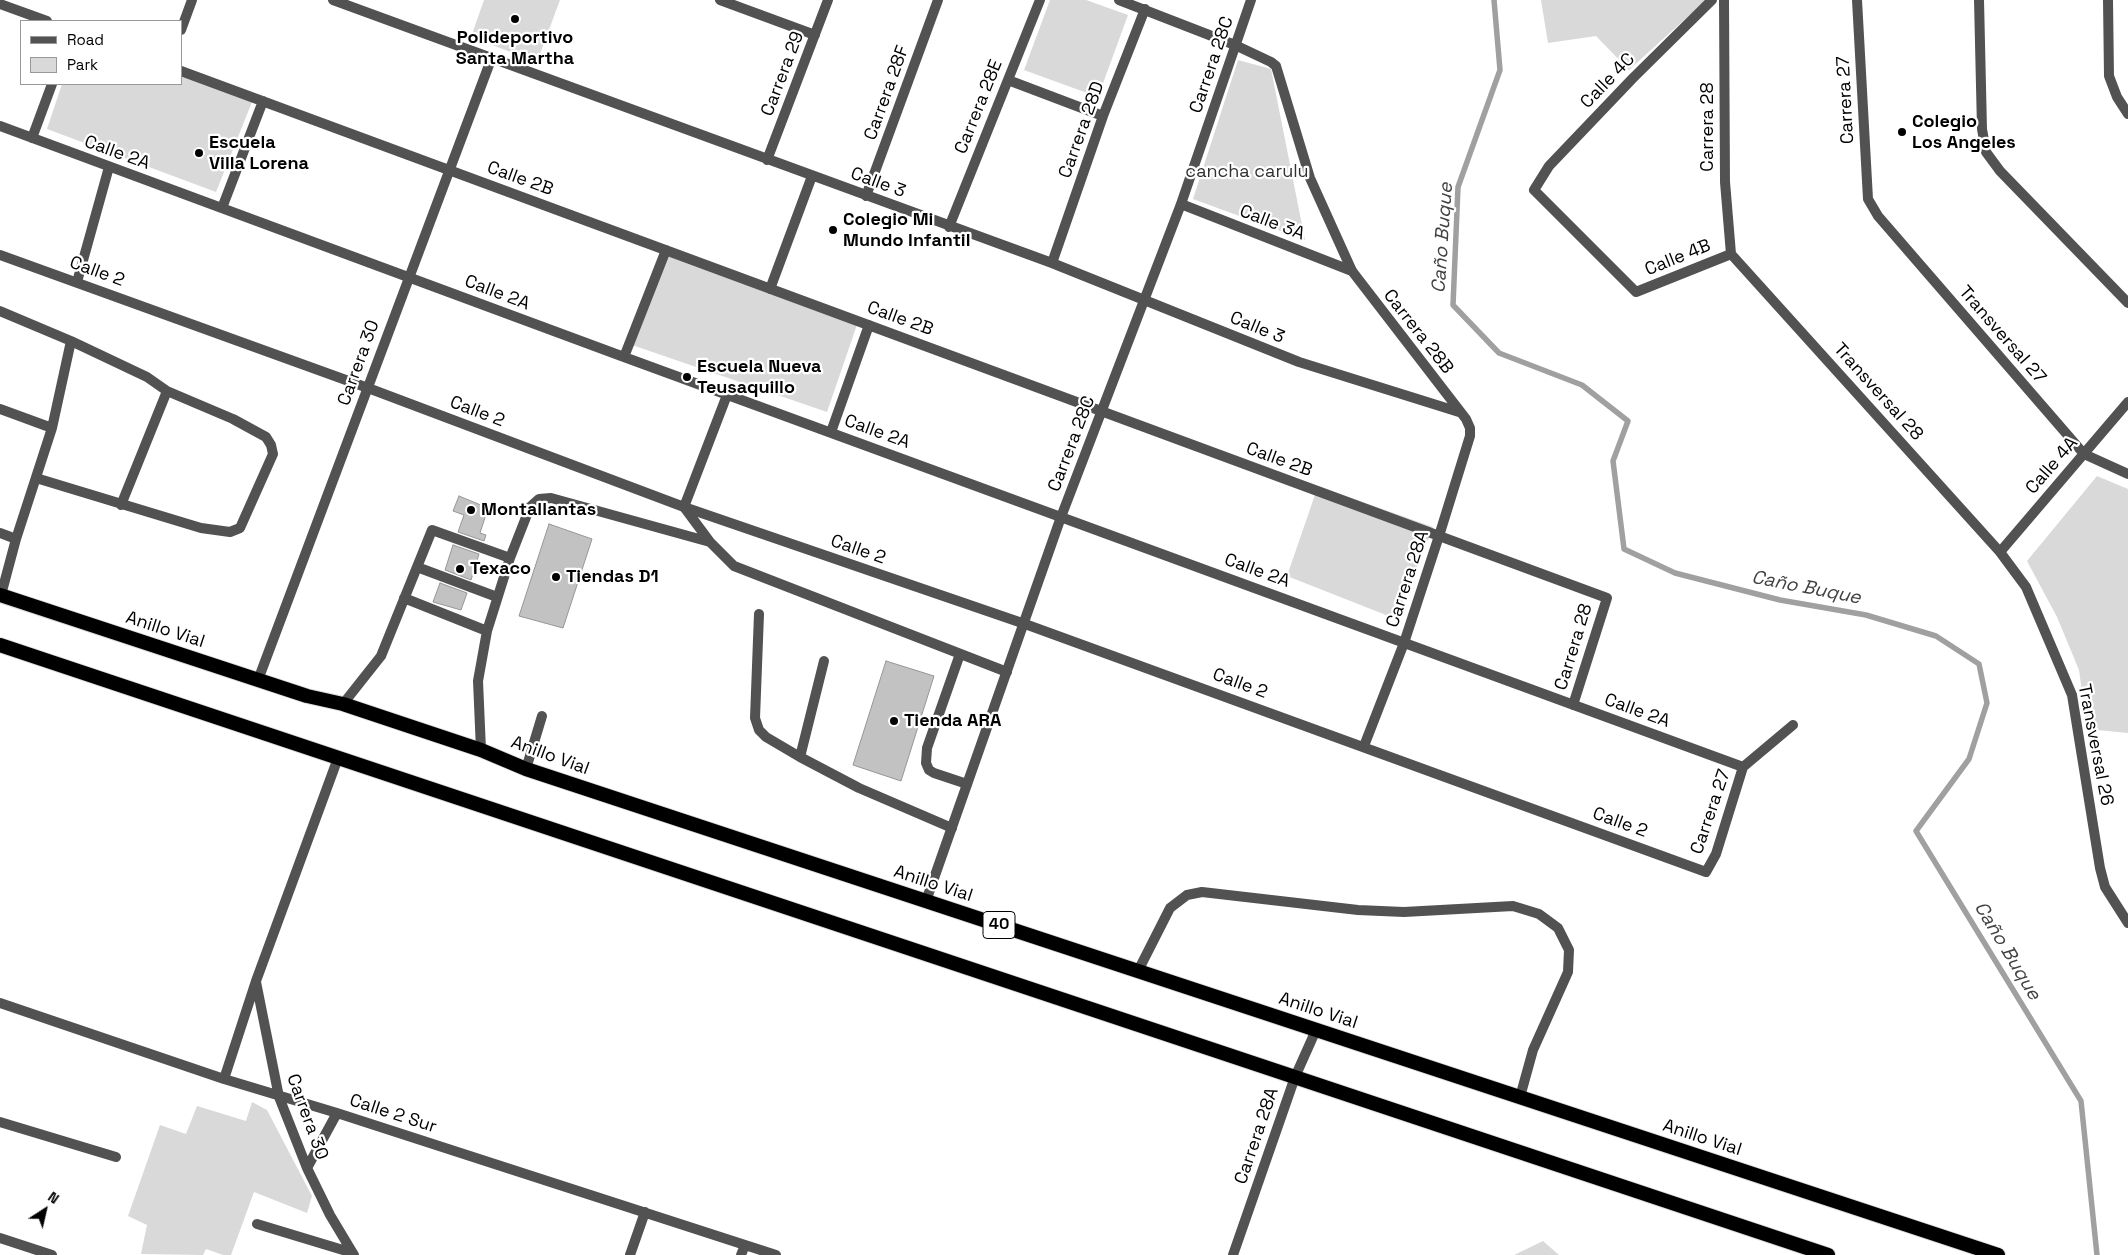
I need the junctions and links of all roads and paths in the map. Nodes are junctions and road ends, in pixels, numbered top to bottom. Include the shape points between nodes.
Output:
1 (192, 0) edge
2 (333, 0) edge
3 (720, 0) edge
4 (828, 0) edge
5 (938, 0) edge
6 (1040, 0) edge
7 (1120, 0) edge
8 (1251, 0) edge
9 (1712, 0) edge
10 (1724, 0) edge
11 (1857, 0) edge
12 (1979, 0) edge
13 (2108, 0) edge
14 (0, 4) edge
15 (1145, 9) junction
16 (44, 20) edge
17 (182, 27) edge
18 (815, 35) junction
19 (1236, 45) junction
20 (492, 58) junction
21 (182, 71) edge
22 (1008, 80) junction
23 (52, 85) edge
24 (263, 101) junction
25 (2128, 114) edge
26 (1104, 116) junction
27 (0, 126) edge
28 (32, 138) junction
29 (767, 160) junction
30 (109, 167) junction
31 (449, 170) junction
32 (812, 176) junction
33 (866, 196) junction
34 (1868, 199) joint
35 (1181, 204) junction
36 (222, 208) junction
37 (949, 227) junction
38 (666, 250) junction
39 (0, 254) edge
40 (1731, 254) junction
41 (1052, 263) junction
42 (1352, 271) junction
43 (408, 277) junction
44 (77, 282) junction
45 (770, 289) junction
46 (1636, 292) joint
47 (1145, 301) junction
48 (2128, 303) edge
49 (0, 311) edge
50 (869, 325) junction
51 (71, 341) junction
52 (624, 357) junction
53 (368, 388) junction
54 (167, 391) junction
55 (727, 395) junction
56 (2128, 402) edge
57 (0, 409) edge
58 (1103, 412) junction
59 (1463, 415) junction
60 (52, 428) junction
61 (831, 432) junction
62 (2084, 454) junction
63 (2128, 474) edge
64 (36, 478) junction
65 (121, 506) junction
66 (684, 508) junction
67 (1061, 517) junction
68 (0, 533) edge
69 (1439, 536) junction
70 (16, 539) junction
71 (710, 542) junction
72 (2000, 552) junction
73 (510, 558) junction
74 (417, 568) junction
75 (0, 595) edge
76 (497, 597) junction
77 (404, 598) junction
78 (1607, 598) joint
79 (759, 614) dead end
80 (1025, 624) junction
81 (486, 631) junction
82 (1404, 643) junction
83 (0, 645) edge
84 (960, 654) junction
85 (824, 661) dead end
86 (1007, 672) junction
87 (258, 680) junction
88 (343, 704) junction
89 (1573, 705) junction
90 (542, 716) dead end
91 (1794, 726) dead end
92 (1364, 746) junction
93 (481, 750) junction
94 (800, 757) junction
95 (338, 758) junction
96 (1743, 767) junction
97 (526, 769) junction
98 (966, 784) junction
99 (952, 828) junction
100 (1706, 872) joint
101 (926, 901) junction
102 (2128, 923) edge
103 (1138, 971) junction
104 (256, 981) junction
105 (0, 1003) edge
106 (1316, 1030) junction
107 (1295, 1077) junction
108 (224, 1079) junction
109 (279, 1097) junction
110 (1520, 1097) junction
111 (338, 1113) junction
112 (0, 1122) edge
113 (116, 1157) dead end
114 (307, 1168) junction
115 (645, 1212) junction
116 (257, 1224) dead end
117 (0, 1238) edge
118 (743, 1250) edge
119 (354, 1254) edge
120 (52, 1255) edge
121 (630, 1255) edge
122 (776, 1255) edge
123 (1233, 1255) edge
124 (1828, 1255) edge
125 (1998, 1255) edge

1 - 17 street
2 - 20 street, Calle 3
3 - 18 street
4 - 18 street, Carrera 29
5 - 33 street, Carrera 28F
6 - 22 street, Carrera 28E
7 - 15 street, Carrera 28B
8 - 19 street, Carrera 28C
9 - 46 street, Calle 4C via 1549,166 1534,190
10 - 40 street, Carrera 28 via 1725,182
11 - 34 street, Carrera 27
12 - 48 street via 1982,129 1986,152 2000,171
13 - 25 street via 2109,76 2117,98
14 - 16 street
15 - 19 street, Carrera 28B
15 - 26 street, Carrera 28D
18 - 29 street, Carrera 29
19 - 35 street, Carrera 28C
19 - 42 street, Carrera 28B via 1272,62 1278,71 1310,178
20 - 29 street, Calle 3
20 - 31 street, Carrera 30
21 - 24 street, Calle 2B
22 - 26 street
22 - 37 street, Carrera 28E
23 - 28 street
24 - 31 street, Calle 2B
24 - 36 street
26 - 41 street, Carrera 28D
27 - 28 street, Calle 2A
28 - 30 street, Calle 2A
29 - 32 street, Calle 3
30 - 36 street, Calle 2A
30 - 44 street
31 - 38 street, Calle 2B
31 - 43 street, Carrera 30
32 - 33 street, Calle 3
32 - 45 street
33 - 37 street, Calle 3
34 - 62 street, Transversal 27 via 1878,216
35 - 42 street, Calle 3A
35 - 47 street, Carrera 28C
36 - 43 street, Calle 2A
37 - 41 street, Calle 3
38 - 45 street, Calle 2B
38 - 52 street
39 - 44 street, Calle 2
40 - 46 street, Calle 4B
40 - 72 street, Transversal 28
41 - 47 street, Calle 3
42 - 59 street, Carrera 28B
43 - 52 street, Calle 2A
43 - 53 street, Carrera 30
44 - 53 street, Calle 2
45 - 50 street, Calle 2B
47 - 58 street, Carrera 28C
47 - 59 street, Calle 3 via 1299,362
49 - 51 street
50 - 58 street, Calle 2B
50 - 61 street
51 - 54 street via 147,377
51 - 60 street
52 - 55 street, Calle 2A
53 - 66 street, Calle 2
53 - 87 street, Carrera 30
54 - 65 street
54 - 65 street via 234,419 266,437 272,454 240,528 230,532 201,528
55 - 61 street, Calle 2A
55 - 66 street
56 - 62 street, Calle 4A
57 - 60 street
58 - 67 street, Carrera 28C
58 - 69 street, Calle 2B
59 - 69 street, Carrera 28A via 1470,428 1470,436
60 - 64 street
61 - 67 street, Calle 2A
62 - 63 street, Transversal 27
62 - 72 street, Calle 4A
64 - 65 street
64 - 70 street
66 - 71 street
66 - 80 street, Calle 2
67 - 80 street, Carrera 28C
67 - 82 street, Calle 2A
68 - 70 street
69 - 78 street, Calle 2B
69 - 82 street, Carrera 28A
70 - 75 street
71 - 73 street via 552,498 539,499 530,507
71 - 84 street via 734,566
72 - 102 street, Transversal 26 via 2026,587 2072,695 2100,868 2105,886
73 - 74 street via 432,530
73 - 76 street
74 - 76 street
74 - 77 street
75 - 87 highway, Anillo Vial / 40
76 - 81 street
77 - 81 street
77 - 88 street via 381,656
78 - 89 street, Carrera 28
79 - 94 street via 755,718 759,730 766,737
80 - 86 street, Carrera 28C
80 - 92 street, Calle 2
81 - 93 street via 478,681
82 - 89 street, Calle 2A
82 - 92 street, Carrera 28A
83 - 95 highway
84 - 86 street
84 - 98 street via 927,748 926,763 934,773
85 - 94 street
86 - 98 street, Carrera 28C
87 - 88 highway, Anillo Vial / 40
88 - 93 highway, Anillo Vial / 40
89 - 96 street, Calle 2A
90 - 97 street
91 - 96 street, Carrera 27
92 - 100 street, Calle 2
93 - 97 highway, Anillo Vial / 40
94 - 99 street via 859,788
95 - 104 street
95 - 107 highway
96 - 100 street, Carrera 27 via 1716,854
97 - 101 highway, Anillo Vial / 40
98 - 99 street, Carrera 28C
99 - 101 street, Carrera 28C
101 - 103 highway, Anillo Vial / 40
103 - 106 highway, Anillo Vial / 40
103 - 110 street via 1170,908 1187,895 1202,892 1376,911 1513,906 1539,914 1558,928 1568,950 1568,972 1533,1050
104 - 108 street
104 - 109 street, Carrera 30
105 - 108 street, Calle 2 Sur
106 - 107 street, Carrera 28A
106 - 110 highway, Anillo Vial / 40
107 - 123 street, Carrera 28A
107 - 124 highway
108 - 109 street, Calle 2 Sur
109 - 111 street, Calle 2 Sur
109 - 114 street, Carrera 30
110 - 125 highway, Anillo Vial / 40
111 - 114 street
111 - 115 street, Calle 2 Sur
112 - 113 street
114 - 119 street, Carrera 30
115 - 118 street, Calle 2 Sur
115 - 121 street
116 - 119 street
117 - 120 street
118 - 122 street, Calle 2 Sur

